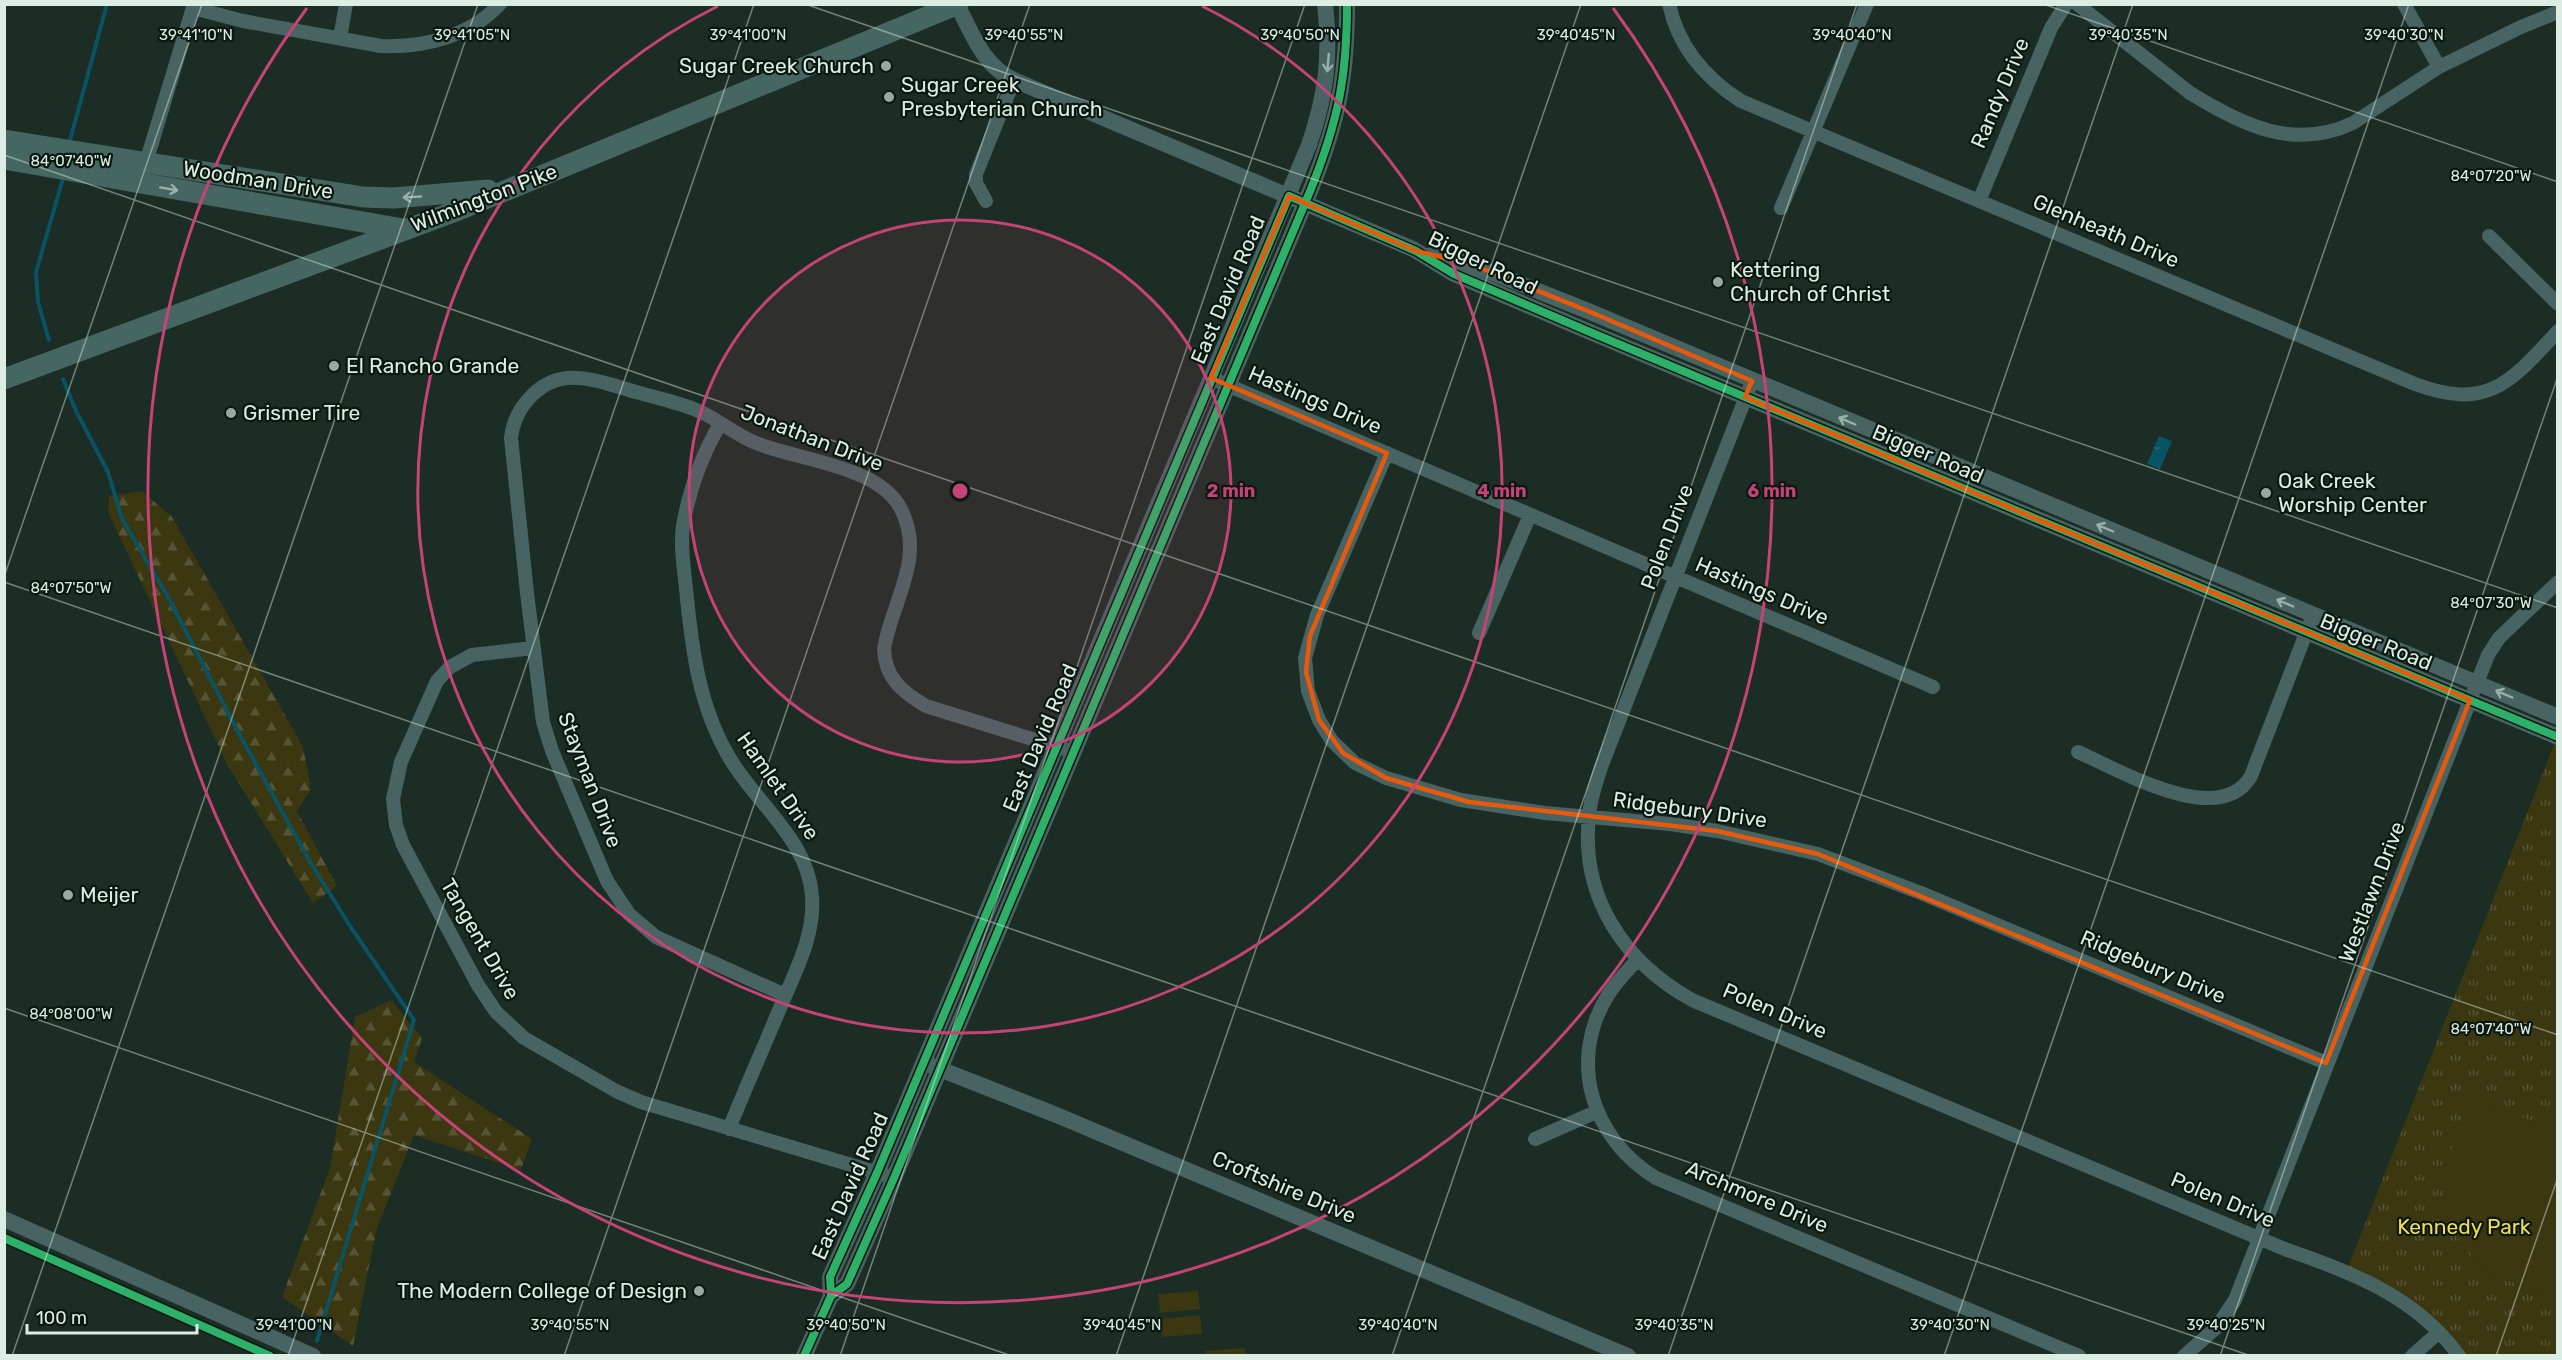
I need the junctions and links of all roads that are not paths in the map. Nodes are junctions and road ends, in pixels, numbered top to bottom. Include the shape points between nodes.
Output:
1 (346, 4) edge
2 (500, 4) edge
3 (1325, 4) edge
4 (1347, 4) edge
5 (1669, 4) edge
6 (1867, 4) edge
7 (2066, 4) edge
8 (2078, 4) edge
9 (2404, 4) edge
10 (958, 5) edge
11 (194, 6) edge
12 (2558, 12) edge
13 (340, 38) junction
14 (2439, 67) junction
15 (1014, 80) junction
16 (1814, 132) junction
17 (4, 141) edge
18 (4, 159) edge
19 (65, 159) junction
20 (146, 162) junction
21 (217, 174) junction
22 (141, 183) junction
23 (512, 188) junction
24 (213, 196) junction
25 (361, 196) junction
26 (1289, 196) junction
27 (986, 201) dead end
28 (1979, 201) junction
29 (1305, 203) junction
30 (1781, 207) dead end
31 (356, 220) junction
32 (405, 229) junction
33 (2489, 236) dead end
34 (2558, 304) edge
35 (2558, 332) edge
36 (1211, 378) junction
37 (4, 379) edge
38 (1228, 386) junction
39 (1749, 389) junction
40 (521, 408) joint
41 (720, 424) junction
42 (1387, 453) junction
43 (1530, 515) junction
44 (1674, 577) junction
45 (2558, 582) edge
46 (2313, 615) junction
47 (1479, 633) dead end
48 (2307, 634) junction
49 (533, 648) junction
50 (2476, 683) junction
51 (1933, 687) dead end
52 (2469, 700) junction
53 (2558, 717) edge
54 (2558, 737) edge
55 (1056, 747) junction
56 (1074, 752) junction
57 (2078, 752) dead end
58 (1589, 816) junction
59 (1637, 960) junction
60 (785, 995) junction
61 (923, 1063) junction
62 (2326, 1063) junction
63 (940, 1070) junction
64 (1596, 1112) junction
65 (729, 1129) junction
66 (1535, 1138) dead end
67 (877, 1173) junction
68 (894, 1178) junction
69 (4, 1219) edge
70 (2260, 1238) junction
71 (831, 1296) junction
72 (2439, 1332) junction
73 (313, 1356) edge
74 (804, 1356) edge
75 (1628, 1356) edge
76 (2079, 1356) edge
77 (2184, 1356) edge
78 (2412, 1356) edge
79 (2459, 1356) edge

1 - 13 street
2 - 13 street via 474,25 411,46
3 -> 26 street, East David Road via 1329,53 1325,88
4 - 29 street, East David Road via 1347,52 1337,115
5 - 16 street, Glenheath Drive via 1688,50 1713,81 1741,101
6 - 16 street
7 - 28 street, Randy Drive via 2051,28
8 - 14 street via 2190,93 2252,123 2291,136 2339,130
9 - 14 street
10 - 15 street, Bigger Road via 986,59 1000,74
10 - 23 main road, Wilmington Pike
11 - 13 street via 243,21
11 - 20 street
12 - 14 street
15 - 26 street, Bigger Road
15 - 27 street via 976,174 976,183
16 - 28 street, Glenheath Drive
16 - 30 street
17 - 19 main road, Woodman Drive
18 - 19 main road, Woodman Drive
19 - 20 main road, Woodman Drive
19 - 22 main road, Woodman Drive
20 - 21 main road, Woodman Drive
20 - 22 street
21 - 24 main road
21 - 25 main road, Woodman Drive
22 -> 24 main road, Woodman Drive
23 -> 25 main road, Woodman Drive via 416,197
23 - 32 main road, Wilmington Pike
24 - 31 main road, Woodman Drive
25 - 31 main road
26 - 29 street, Bigger Road
26 - 36 street, East David Road
28 - 35 street, Glenheath Drive via 2375,368 2445,393 2478,394 2504,384
29 - 38 street, East David Road
29 - 39 street, Bigger Road via 1416,251 1471,264
31 - 32 main road, Woodman Drive
32 - 37 main road, Wilmington Pike
33 - 34 street
36 - 38 street, Hastings Drive
36 - 55 street, East David Road
38 - 42 street, Hastings Drive
38 - 56 street, East David Road
39 - 44 street, Polen Drive
46 -> 39 street, Bigger Road
39 - 48 street, Bigger Road
40 - 41 street, Jonathan Drive via 532,394 551,383 579,378 687,406
40 - 49 street, Stayman Drive via 511,438
41 - 55 street, Jonathan Drive via 758,444 850,472 886,490 901,508 911,539 908,570 884,649 891,678 926,706
41 - 60 street, Hamlet Drive via 702,458 683,526 682,554 693,656 709,716 726,752 795,846 810,880 810,931
42 - 43 street, Hastings Drive
42 - 58 street, Ridgebury Drive via 1310,636 1306,672 1310,699 1319,720 1343,753 1386,778 1461,800
43 - 44 street, Hastings Drive
43 - 47 street
44 - 51 street, Hastings Drive
44 - 58 street, Polen Drive via 1601,767
45 - 50 street, Westlawn Drive via 2499,638
46 - 48 street
46 - 50 street, Bigger Road
48 - 52 street, Bigger Road
48 - 57 street via 2251,776 2234,793 2210,799 2186,797
49 - 60 street, Stayman Drive via 540,704 552,751 615,894 629,914 656,937
49 - 65 street, Tangent Drive via 472,655 450,667 437,681 409,741 394,790 393,813 403,845 478,985 509,1026 537,1047 616,1091
50 - 52 street, Westlawn Drive
53 -> 50 street, Bigger Road
52 - 54 street, Bigger Road
52 - 62 street, Westlawn Drive
55 - 56 street, Jonathan Drive
55 - 61 street, East David Road
56 - 63 street, East David Road
58 - 59 street, Polen Drive via 1588,845 1594,881 1614,929
58 - 62 street, Ridgebury Drive via 1717,831 1780,844 1850,865
59 - 64 street, Archmore Drive via 1608,995 1593,1029 1589,1080
59 - 70 street, Polen Drive via 1692,1000
60 - 65 street, Hamlet Drive
61 - 63 street, Croftshire Drive
61 - 67 street, East David Road
62 - 70 street, Westlawn Drive
63 - 68 street, East David Road
63 - 75 street, Croftshire Drive
64 - 66 street
64 - 76 street, Archmore Drive via 1630,1160 1656,1178
65 - 67 street, Tangent Drive
67 - 68 street, Tangent Drive
67 - 71 street, East David Road via 830,1277
68 - 71 street, East David Road via 847,1284
69 - 73 street
70 - 72 street, Polen Drive via 2375,1284 2411,1307
70 - 77 street via 2227,1314 2204,1341
71 - 74 street, East David Road
72 - 78 street
72 - 79 street, Polen Drive

